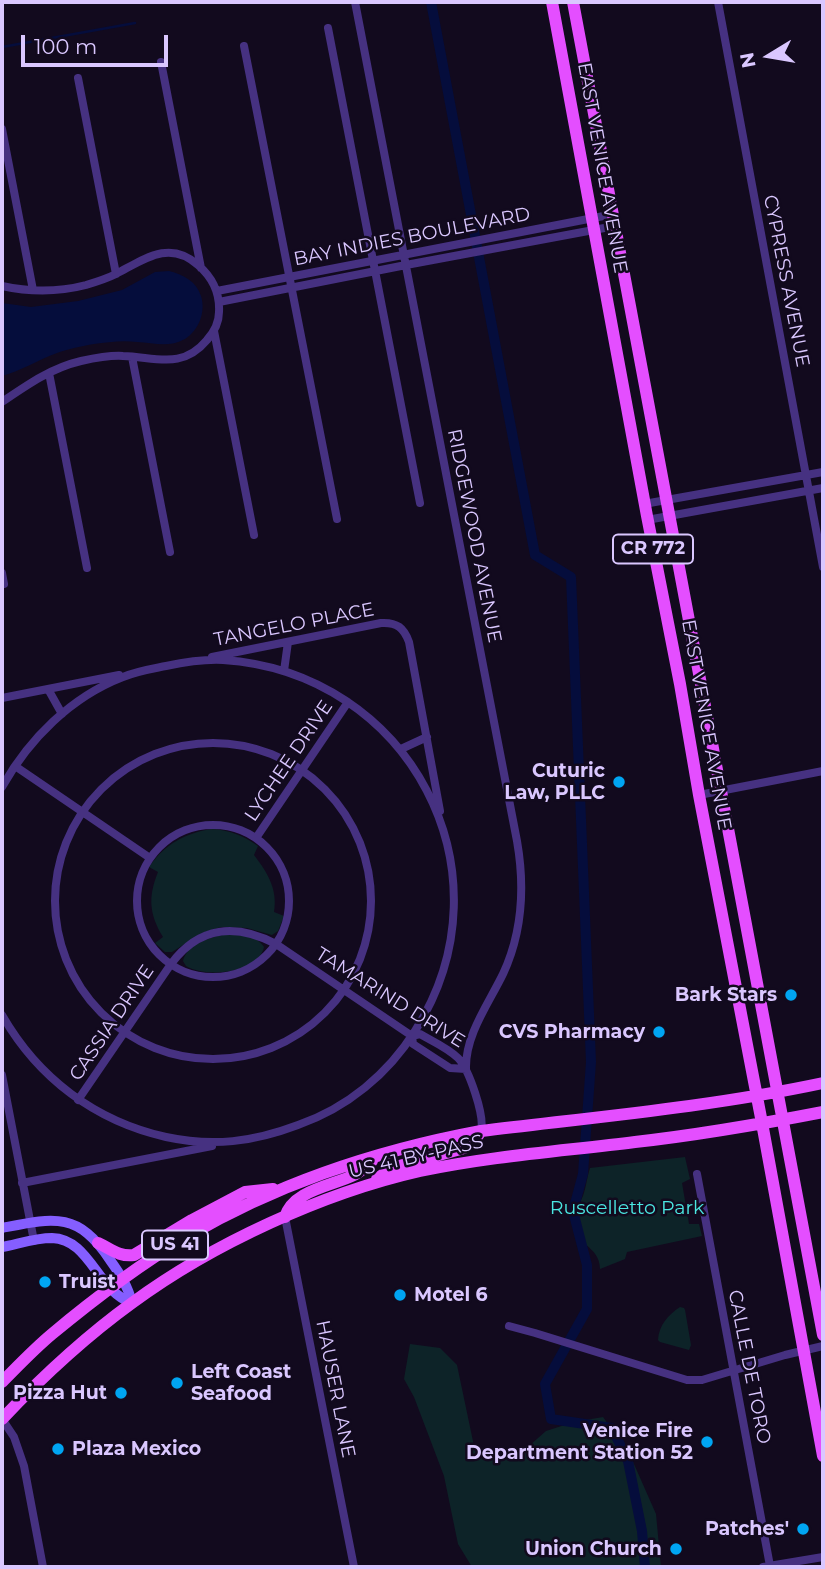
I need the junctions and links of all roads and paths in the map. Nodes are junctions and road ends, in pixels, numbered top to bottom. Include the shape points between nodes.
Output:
1 (355, 2) edge
2 (552, 2) edge
3 (573, 2) edge
4 (718, 2) edge
5 (328, 28) dead end
6 (244, 46) dead end
7 (161, 62) dead end
8 (78, 78) dead end
9 (2, 129) edge
10 (615, 220) junction
11 (593, 224) junction
12 (404, 254) junction
13 (373, 261) junction
14 (406, 265) junction
15 (201, 268) junction
16 (375, 271) junction
17 (116, 274) junction
18 (290, 277) junction
19 (2, 286) edge
20 (292, 288) junction
21 (33, 290) junction
22 (217, 290) junction
23 (219, 302) junction
24 (214, 331) junction
25 (132, 357) junction
26 (49, 373) junction
27 (2, 401) edge
28 (823, 472) edge
29 (807, 475) junction
30 (823, 488) edge
31 (809, 491) junction
32 (667, 500) junction
33 (420, 503) dead end
34 (645, 504) junction
35 (670, 516) junction
36 (337, 519) dead end
37 (648, 520) junction
38 (254, 535) dead end
39 (170, 552) dead end
40 (823, 567) edge
41 (87, 568) dead end
42 (2, 573) edge
43 (4, 584) dead end
44 (288, 642) junction
45 (189, 661) junction
46 (142, 670) junction
47 (284, 671) junction
48 (48, 689) junction
49 (2, 698) edge
50 (348, 702) junction
51 (62, 714) junction
52 (427, 737) junction
53 (401, 749) junction
54 (15, 766) junction
55 (302, 770) junction
56 (823, 771) edge
57 (2, 787) edge
58 (721, 791) junction
59 (699, 795) junction
60 (82, 812) junction
61 (445, 834) junction
62 (256, 838) junction
63 (150, 858) junction
64 (276, 944) junction
65 (171, 964) junction
66 (344, 990) junction
67 (2, 1015) edge
68 (125, 1032) junction
69 (412, 1036) junction
70 (466, 1069) junction
71 (2, 1075) edge
72 (823, 1083) edge
73 (779, 1093) junction
74 (756, 1097) junction
75 (78, 1100) junction
76 (823, 1112) edge
77 (784, 1119) junction
78 (762, 1123) junction
79 (481, 1131) junction
80 (231, 1142) junction
81 (378, 1156) junction
82 (696, 1174) dead end
83 (22, 1183) junction
84 (372, 1184) junction
85 (288, 1188) junction
86 (285, 1217) junction
87 (30, 1222) junction
88 (2, 1228) edge
89 (34, 1241) junction
90 (98, 1242) junction
91 (2, 1247) edge
92 (123, 1279) junction
93 (110, 1289) junction
94 (132, 1303) junction
95 (509, 1326) dead end
96 (823, 1335) edge
97 (823, 1346) edge
98 (804, 1350) junction
99 (733, 1370) junction
100 (2, 1382) edge
101 (2, 1419) edge
102 (823, 1456) edge
103 (823, 1557) edge
104 (43, 1567) edge
105 (354, 1567) edge
106 (766, 1567) edge

1 - 12 street, RIDGEWOOD AVENUE
2 - 11 main road, EAST VENICE AVENUE / CR 772
3 - 10 main road, EAST VENICE AVENUE / CR 772
4 - 29 street, CYPRESS AVENUE
5 - 13 street
6 - 18 street
7 - 15 street
8 - 17 street
9 - 21 street
10 - 11 street, BAY INDIES BOULEVARD
10 - 32 main road, EAST VENICE AVENUE / CR 772
11 - 12 street, BAY INDIES BOULEVARD
11 - 14 street, BAY INDIES BOULEVARD
11 - 34 main road, EAST VENICE AVENUE / CR 772
12 - 13 street, BAY INDIES BOULEVARD
12 - 14 street, RIDGEWOOD AVENUE
13 - 16 street
13 - 18 street, BAY INDIES BOULEVARD
14 - 16 street, BAY INDIES BOULEVARD
14 - 70 street, RIDGEWOOD AVENUE via 522,872 514,942 473,1034
15 - 17 street via 186,257 162,254
15 - 22 street
16 - 20 street, BAY INDIES BOULEVARD
16 - 33 street
17 - 21 street via 82,286
18 - 20 street
18 - 22 street, BAY INDIES BOULEVARD
19 - 21 street
20 - 23 street, BAY INDIES BOULEVARD
20 - 36 street
22 - 23 street
23 - 24 street
24 - 25 street via 200,348 180,359
24 - 38 street
25 - 26 street via 94,358
25 - 39 street
26 - 27 street
26 - 41 street
28 - 29 street
29 - 31 street, CYPRESS AVENUE
29 - 32 street
30 - 31 street
31 - 35 street
31 - 40 street, CYPRESS AVENUE
32 - 34 street
32 - 35 main road, EAST VENICE AVENUE / CR 772
34 - 37 main road, EAST VENICE AVENUE / CR 772
35 - 37 street
35 - 58 main road, EAST VENICE AVENUE / CR 772
37 - 59 main road, EAST VENICE AVENUE / CR 772
42 - 43 street
44 - 45 street, TANGELO PLACE
44 - 47 street
44 - 52 street, TANGELO PLACE via 381,623 398,625 409,642
45 - 46 street
45 - 47 street via 235,661
46 - 48 street
46 - 51 street via 105,685
47 - 50 street via 323,686
48 - 49 street
48 - 51 street
50 - 53 street
50 - 55 street, LYCHEE DRIVE
51 - 54 street
52 - 53 street
52 - 61 street, TANGELO PLACE
53 - 61 street via 428,792
54 - 57 street
54 - 60 street
55 - 60 street via 280,757 241,746 187,745 128,768 102,788
55 - 62 street, LYCHEE DRIVE
55 - 66 street via 345,813 362,845 369,873 371,909 366,939
56 - 58 street
58 - 59 street
58 - 73 main road, EAST VENICE AVENUE / CR 772
59 - 74 main road, EAST VENICE AVENUE / CR 772
60 - 63 street
60 - 68 street via 58,869 58,931 82,988
61 - 69 street via 453,883 451,937 438,988
62 - 63 street via 228,826 198,827 170,838
62 - 64 street via 276,860 287,887 288,916
63 - 65 street via 140,883 139,916 150,942
64 - 65 street via 255,965 227,975 199,976
64 - 65 street, TAMARIND DRIVE via 245,931 218,932 192,943
64 - 66 street, TAMARIND DRIVE
65 - 68 street, CASSIA DRIVE
66 - 68 street via 295,1036 244,1056 186,1057
66 - 69 street, TAMARIND DRIVE
67 - 75 street via 30,1056
68 - 75 street, CASSIA DRIVE
69 - 70 street, TAMARIND DRIVE via 420,1034 457,1057
69 - 80 street via 379,1076 340,1105 308,1122
70 - 79 street, TAMARIND DRIVE
71 - 83 street
72 - 73 main road, US 41 BY-PASS / US 41
73 - 74 main road, US 41 BY-PASS / US 41
73 - 77 main road, EAST VENICE AVENUE / CR 772
74 - 78 main road, EAST VENICE AVENUE / CR 772
74 - 79 main road, US 41 BY-PASS / US 41
75 - 80 street via 158,1135
76 - 77 main road, US 41 BY-PASS / US 41
77 - 78 main road, US 41 BY-PASS / US 41
77 - 96 main road, EAST VENICE AVENUE
78 - 84 main road, US 41 BY-PASS / US 41 via 493,1158
78 - 98 main road, EAST VENICE AVENUE
79 - 81 main road, US 41 BY-PASS / US 41
79 - 84 main road via 464,1148 391,1170
80 - 83 street
81 - 85 main road, US 41 BY-PASS / US 41
81 - 86 main road via 354,1175 300,1197
82 - 99 street, CALLE DE TORO
83 - 87 street
84 - 86 main road, US 41 BY-PASS / US 41
85 - 90 main road via 245,1192 134,1255 118,1254
85 - 92 main road, US 41 BY-PASS / US 41 via 206,1226
86 - 94 main road, US 41 BY-PASS / US 41 via 199,1260
86 - 105 street, HAUSER LANE
87 - 88 main road
87 - 89 street
87 - 90 main road via 64,1221
89 - 91 main road
89 - 93 main road via 52,1238 70,1243
90 - 92 main road
92 - 93 main road, US 41 BY-PASS / US 41
92 - 94 main road
93 - 94 main road
93 - 100 main road, US 41 BY-PASS / US 41 via 51,1335
94 - 101 main road, US 41 BY-PASS / US 41 via 75,1348
95 - 99 street via 687,1380
97 - 98 street
98 - 99 street
98 - 102 main road, EAST VENICE AVENUE
99 - 106 street, CALLE DE TORO
101 - 104 street via 24,1465
103 - 106 street

